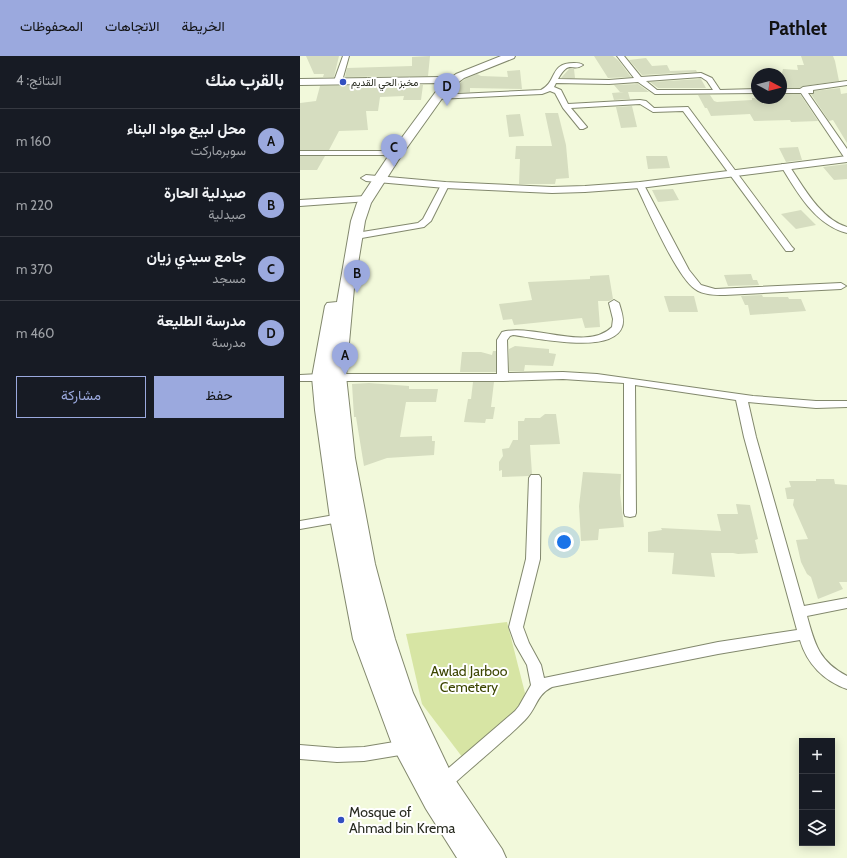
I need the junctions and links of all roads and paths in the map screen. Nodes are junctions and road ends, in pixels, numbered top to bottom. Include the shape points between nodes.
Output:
1 (346, 56) edge
2 (499, 56) edge
3 (510, 56) edge
4 (620, 56) edge
5 (580, 65) dead end
6 (639, 79) junction
7 (338, 81) junction
8 (300, 82) edge
9 (555, 82) junction
10 (847, 83) edge
11 (443, 86) junction
12 (550, 88) junction
13 (847, 90) edge
14 (751, 91) edge
15 (787, 91) edge
16 (802, 91) junction
17 (718, 92) junction
18 (566, 106) junction
19 (583, 128) dead end
20 (300, 153) edge
21 (389, 154) junction
22 (847, 155) edge
23 (847, 159) edge
24 (785, 166) junction
25 (732, 174) junction
26 (372, 179) junction
27 (445, 185) junction
28 (640, 185) junction
29 (360, 199) junction
30 (300, 203) edge
31 (847, 230) edge
32 (356, 236) junction
33 (789, 249) dead end
34 (841, 286) dead end
35 (614, 303) dead end
36 (329, 376) junction
37 (300, 378) edge
38 (503, 378) junction
39 (630, 382) junction
40 (741, 397) junction
41 (847, 404) edge
42 (535, 478) dead end
43 (630, 513) dead end
44 (348, 517) junction
45 (300, 525) edge
46 (847, 603) edge
47 (798, 613) junction
48 (805, 634) junction
49 (847, 683) edge
50 (539, 686) junction
51 (406, 747) junction
52 (300, 752) edge
53 (443, 784) junction
54 (472, 858) edge
55 (492, 858) edge

1 - 7 street
2 - 11 main road via 469,67
3 - 11 main road via 460,76
4 - 6 street
5 - 9 street via 561,68
6 - 9 street
6 - 17 street via 655,92
6 - 17 street via 701,75 706,76
7 - 8 street
7 - 11 street
9 - 12 street
10 - 16 street
11 - 12 street via 542,92
11 - 21 main road
12 - 18 street via 558,92
13 - 16 street
14 - 17 street
15 - 16 street
16 - 22 street
18 - 19 street
18 - 25 street via 640,102 653,110 685,109
20 - 21 street
21 - 26 main road
23 - 24 street
24 - 25 street
24 - 31 street via 811,204 836,227
25 - 28 street
25 - 33 street
26 - 27 street
26 - 29 main road
27 - 28 street via 552,190
27 - 32 street via 427,221 421,225
28 - 34 street via 686,272 697,287 725,292
29 - 30 street
29 - 32 main road
29 - 36 main road via 349,219
32 - 36 main road
35 - 38 street via 617,325 613,332 604,336 561,339 513,332 506,334 502,340
36 - 37 street
36 - 38 street
36 - 44 main road via 346,458
38 - 39 street via 585,377
39 - 40 street
39 - 43 street
40 - 41 street via 813,404
40 - 47 street
42 - 50 street via 533,559 516,627 534,665
44 - 45 street
44 - 51 main road via 364,639
44 - 53 main road via 401,693
46 - 47 street
47 - 48 street
48 - 49 street via 810,651 821,666
48 - 50 street via 718,648
50 - 53 street via 532,692 521,714
51 - 52 street via 364,754
51 - 54 main road via 435,801
53 - 55 main road

